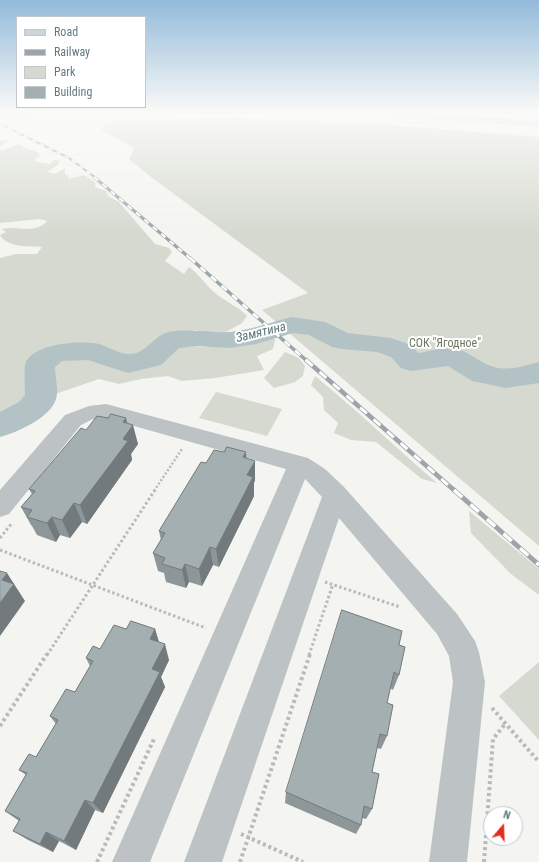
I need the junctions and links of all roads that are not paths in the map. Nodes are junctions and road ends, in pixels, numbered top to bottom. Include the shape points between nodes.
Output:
1 (300, 464) junction
2 (335, 494) junction
3 (8, 513) edge
4 (131, 862) edge
5 (203, 862) edge
6 (448, 862) edge

1 - 2 lane via 317,475
1 - 3 lane via 106,411 94,411 73,420
1 - 4 lane
2 - 5 lane
2 - 6 lane via 447,624 464,652 469,682

